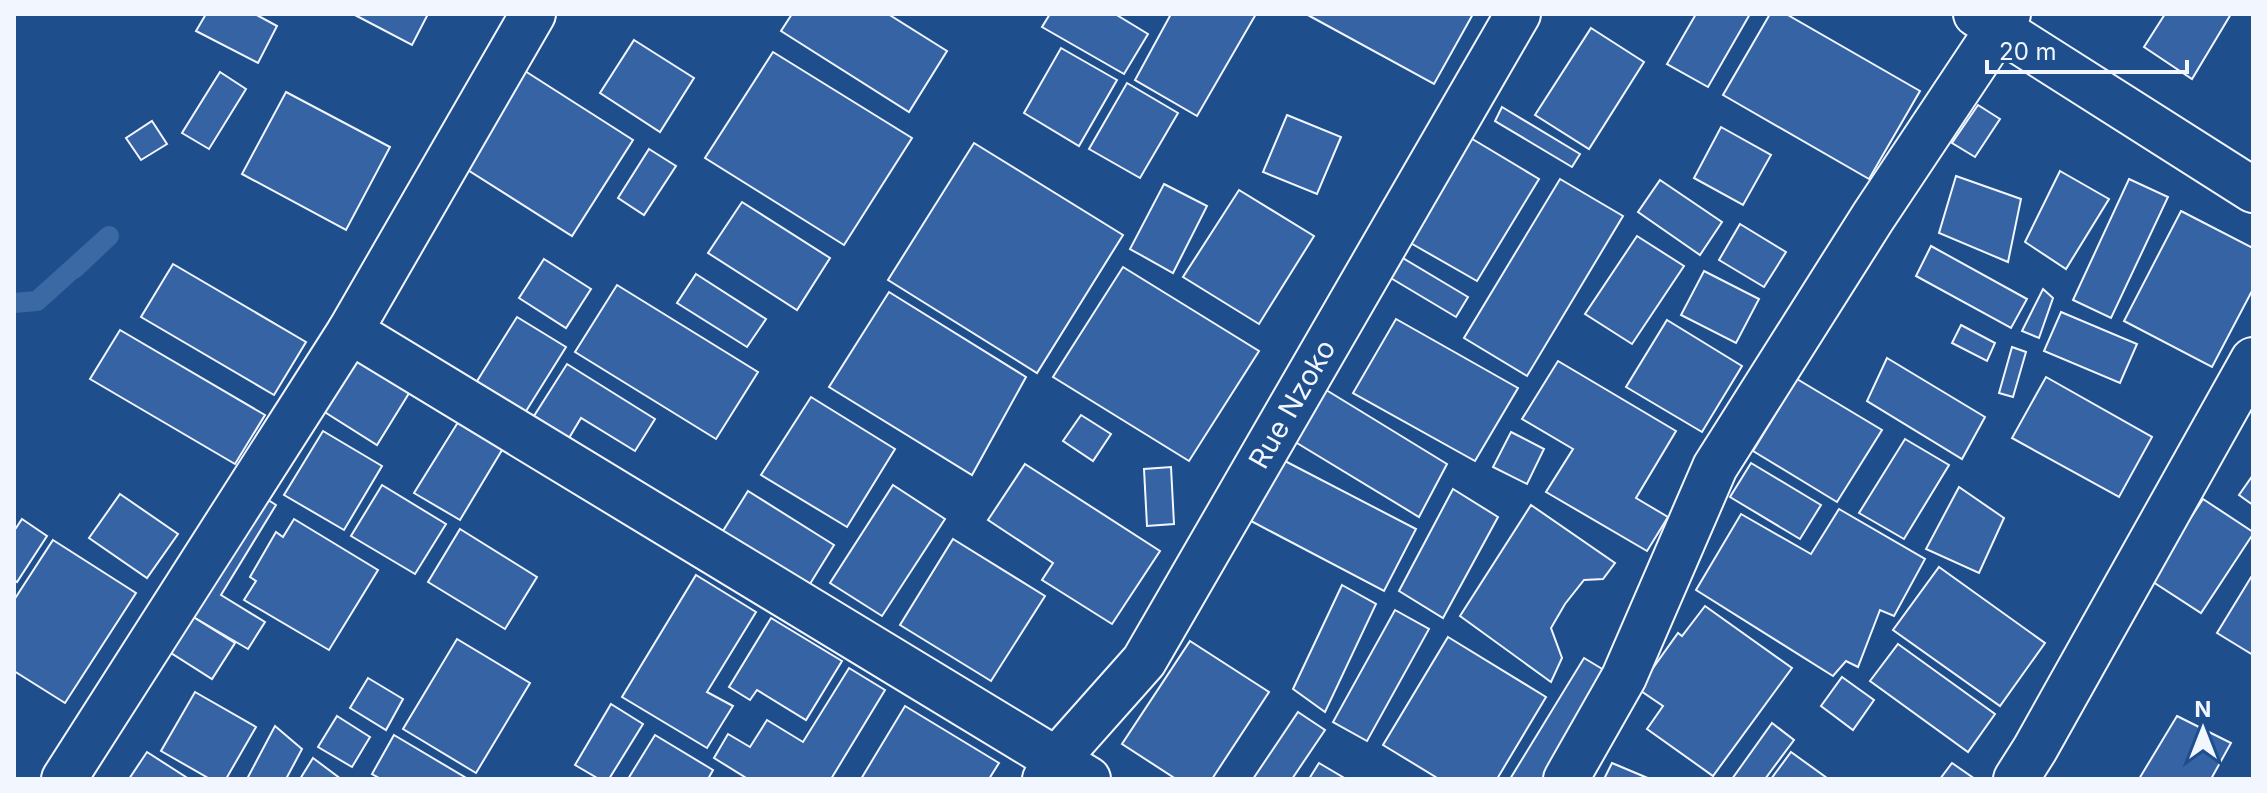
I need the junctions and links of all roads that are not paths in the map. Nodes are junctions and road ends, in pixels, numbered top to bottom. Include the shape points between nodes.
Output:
1 (533, 14) edge
2 (1518, 14) edge
3 (1995, 19) edge
4 (2253, 190) edge
5 (350, 331) junction
6 (2253, 360) edge
7 (1063, 773) edge
8 (64, 779) edge
9 (1566, 779) edge
10 (2016, 779) edge

1 - 5 street
2 - 7 street, Rue Nzoko via 1144,661
3 - 4 street
3 - 9 street via 1715,467 1624,677
5 - 7 street
5 - 8 street
6 - 10 street

